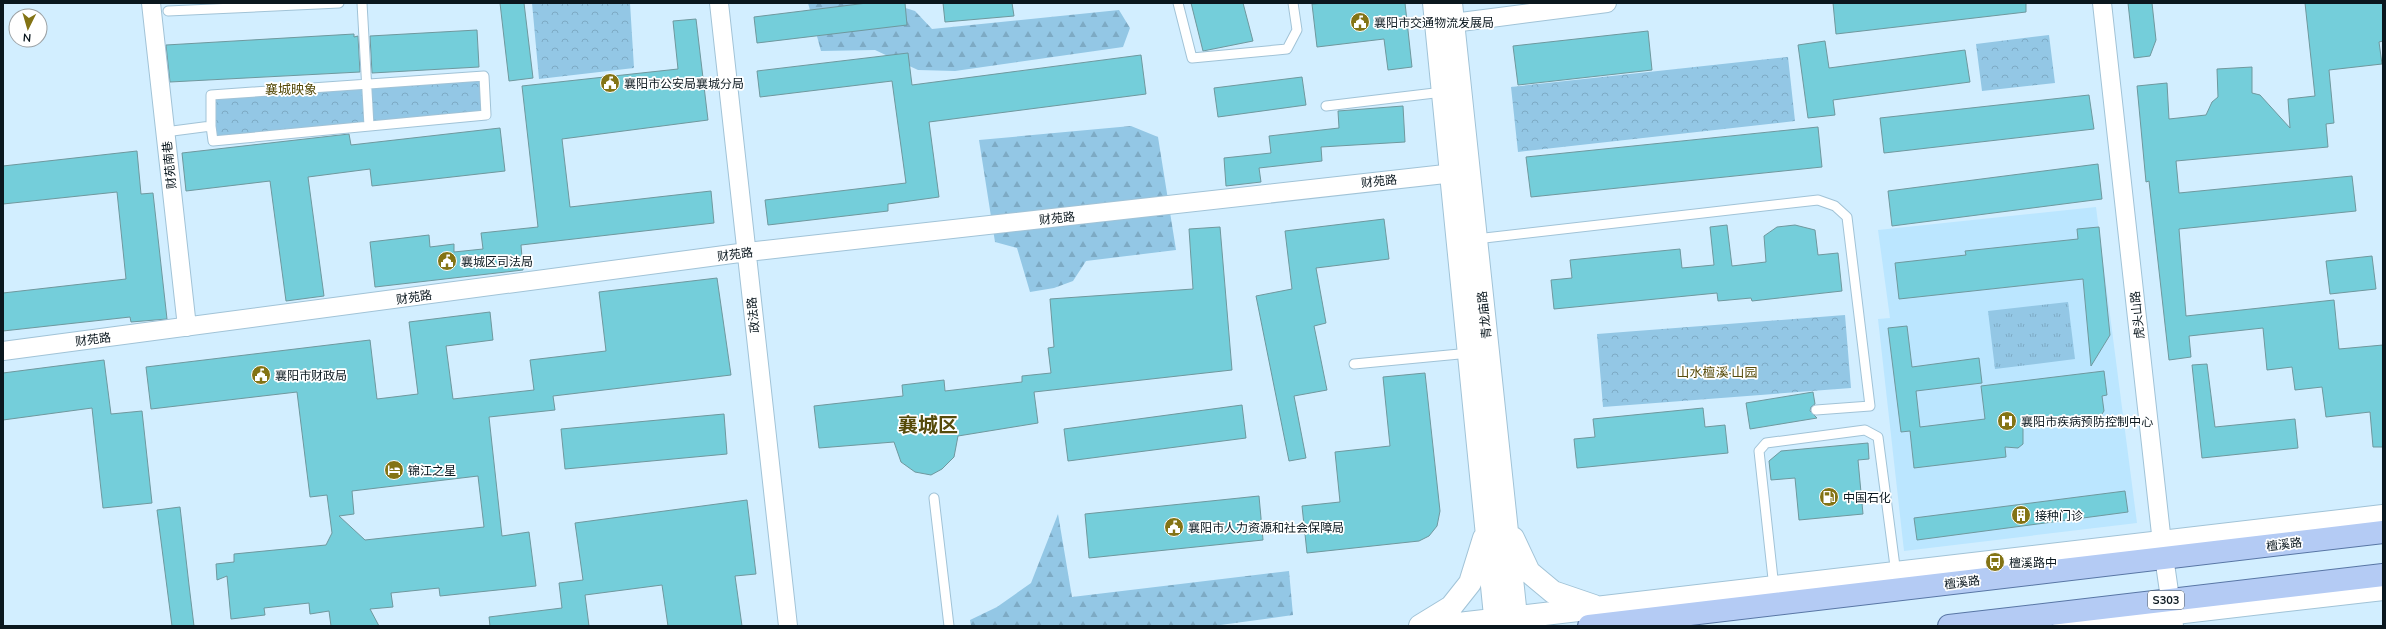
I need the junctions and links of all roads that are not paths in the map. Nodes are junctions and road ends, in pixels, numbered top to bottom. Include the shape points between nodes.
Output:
1 (151, 3) edge
2 (339, 3) edge
3 (362, 3) edge
4 (719, 3) edge
5 (1178, 3) edge
6 (1293, 3) edge
7 (1434, 3) edge
8 (1607, 3) edge
9 (2102, 3) edge
10 (168, 11) dead end
11 (1452, 13) edge
12 (365, 84) junction
13 (1451, 91) junction
14 (1326, 106) dead end
15 (211, 126) junction
16 (369, 126) junction
17 (165, 132) junction
18 (1460, 172) junction
19 (1476, 239) junction
20 (746, 252) junction
21 (187, 327) junction
22 (3, 351) edge
23 (1478, 352) junction
24 (1354, 364) dead end
25 (1816, 410) dead end
26 (934, 498) dead end
27 (2383, 516) edge
28 (1496, 527) junction
29 (2383, 532) edge
30 (2163, 550) junction
31 (1896, 574) junction
32 (2383, 575) edge
33 (1774, 588) junction
34 (2383, 589) edge
35 (1601, 608) junction
36 (2172, 613) edge
37 (1506, 622) edge
38 (788, 626) edge
39 (949, 626) edge
40 (1420, 626) edge
41 (1441, 626) edge
42 (1589, 626) edge
43 (1949, 626) edge
44 (2064, 626) edge

1 - 17 street, 财苑南巷
2 - 10 lane
3 - 12 lane
4 - 20 street, 政法路
5 - 6 lane via 1192,58 1287,49 1297,30
7 - 13 street, 青龙庙路
8 - 11 street
9 - 30 street, 虎头山路
11 - 13 street, 青龙庙路
12 - 15 lane via 211,95
12 - 16 lane
12 - 16 lane via 484,76 486,115
13 - 14 lane
13 - 18 street, 青龙庙路
15 - 16 lane via 213,141
15 - 17 lane
17 - 21 street, 财苑南巷
18 - 19 street, 青龙庙路
18 - 20 street, 财苑路
18 - 23 street, 青龙庙路
19 - 23 street, 青龙庙路
19 - 25 lane via 1818,200 1835,206 1847,216 1870,406
20 - 21 street, 财苑路
20 - 38 street, 政法路
21 - 22 street, 财苑路
23 - 24 lane
23 - 28 street, 青龙庙路
26 - 39 lane
27 - 30 street
28 - 35 street via 1529,572 1553,592
28 - 37 street, 青龙庙路
28 - 40 street via 1470,582 1451,607
29 - 30 main road, 檀溪路
30 - 31 street
30 - 36 street, 虎头山路
30 - 42 main road, 檀溪路
31 - 33 street
31 - 33 lane via 1878,438 1865,430 1766,444 1759,451
32 - 36 main road, S303
33 - 35 street
34 - 36 street
35 - 37 street
36 - 43 main road, S303
36 - 44 street
37 - 41 street

